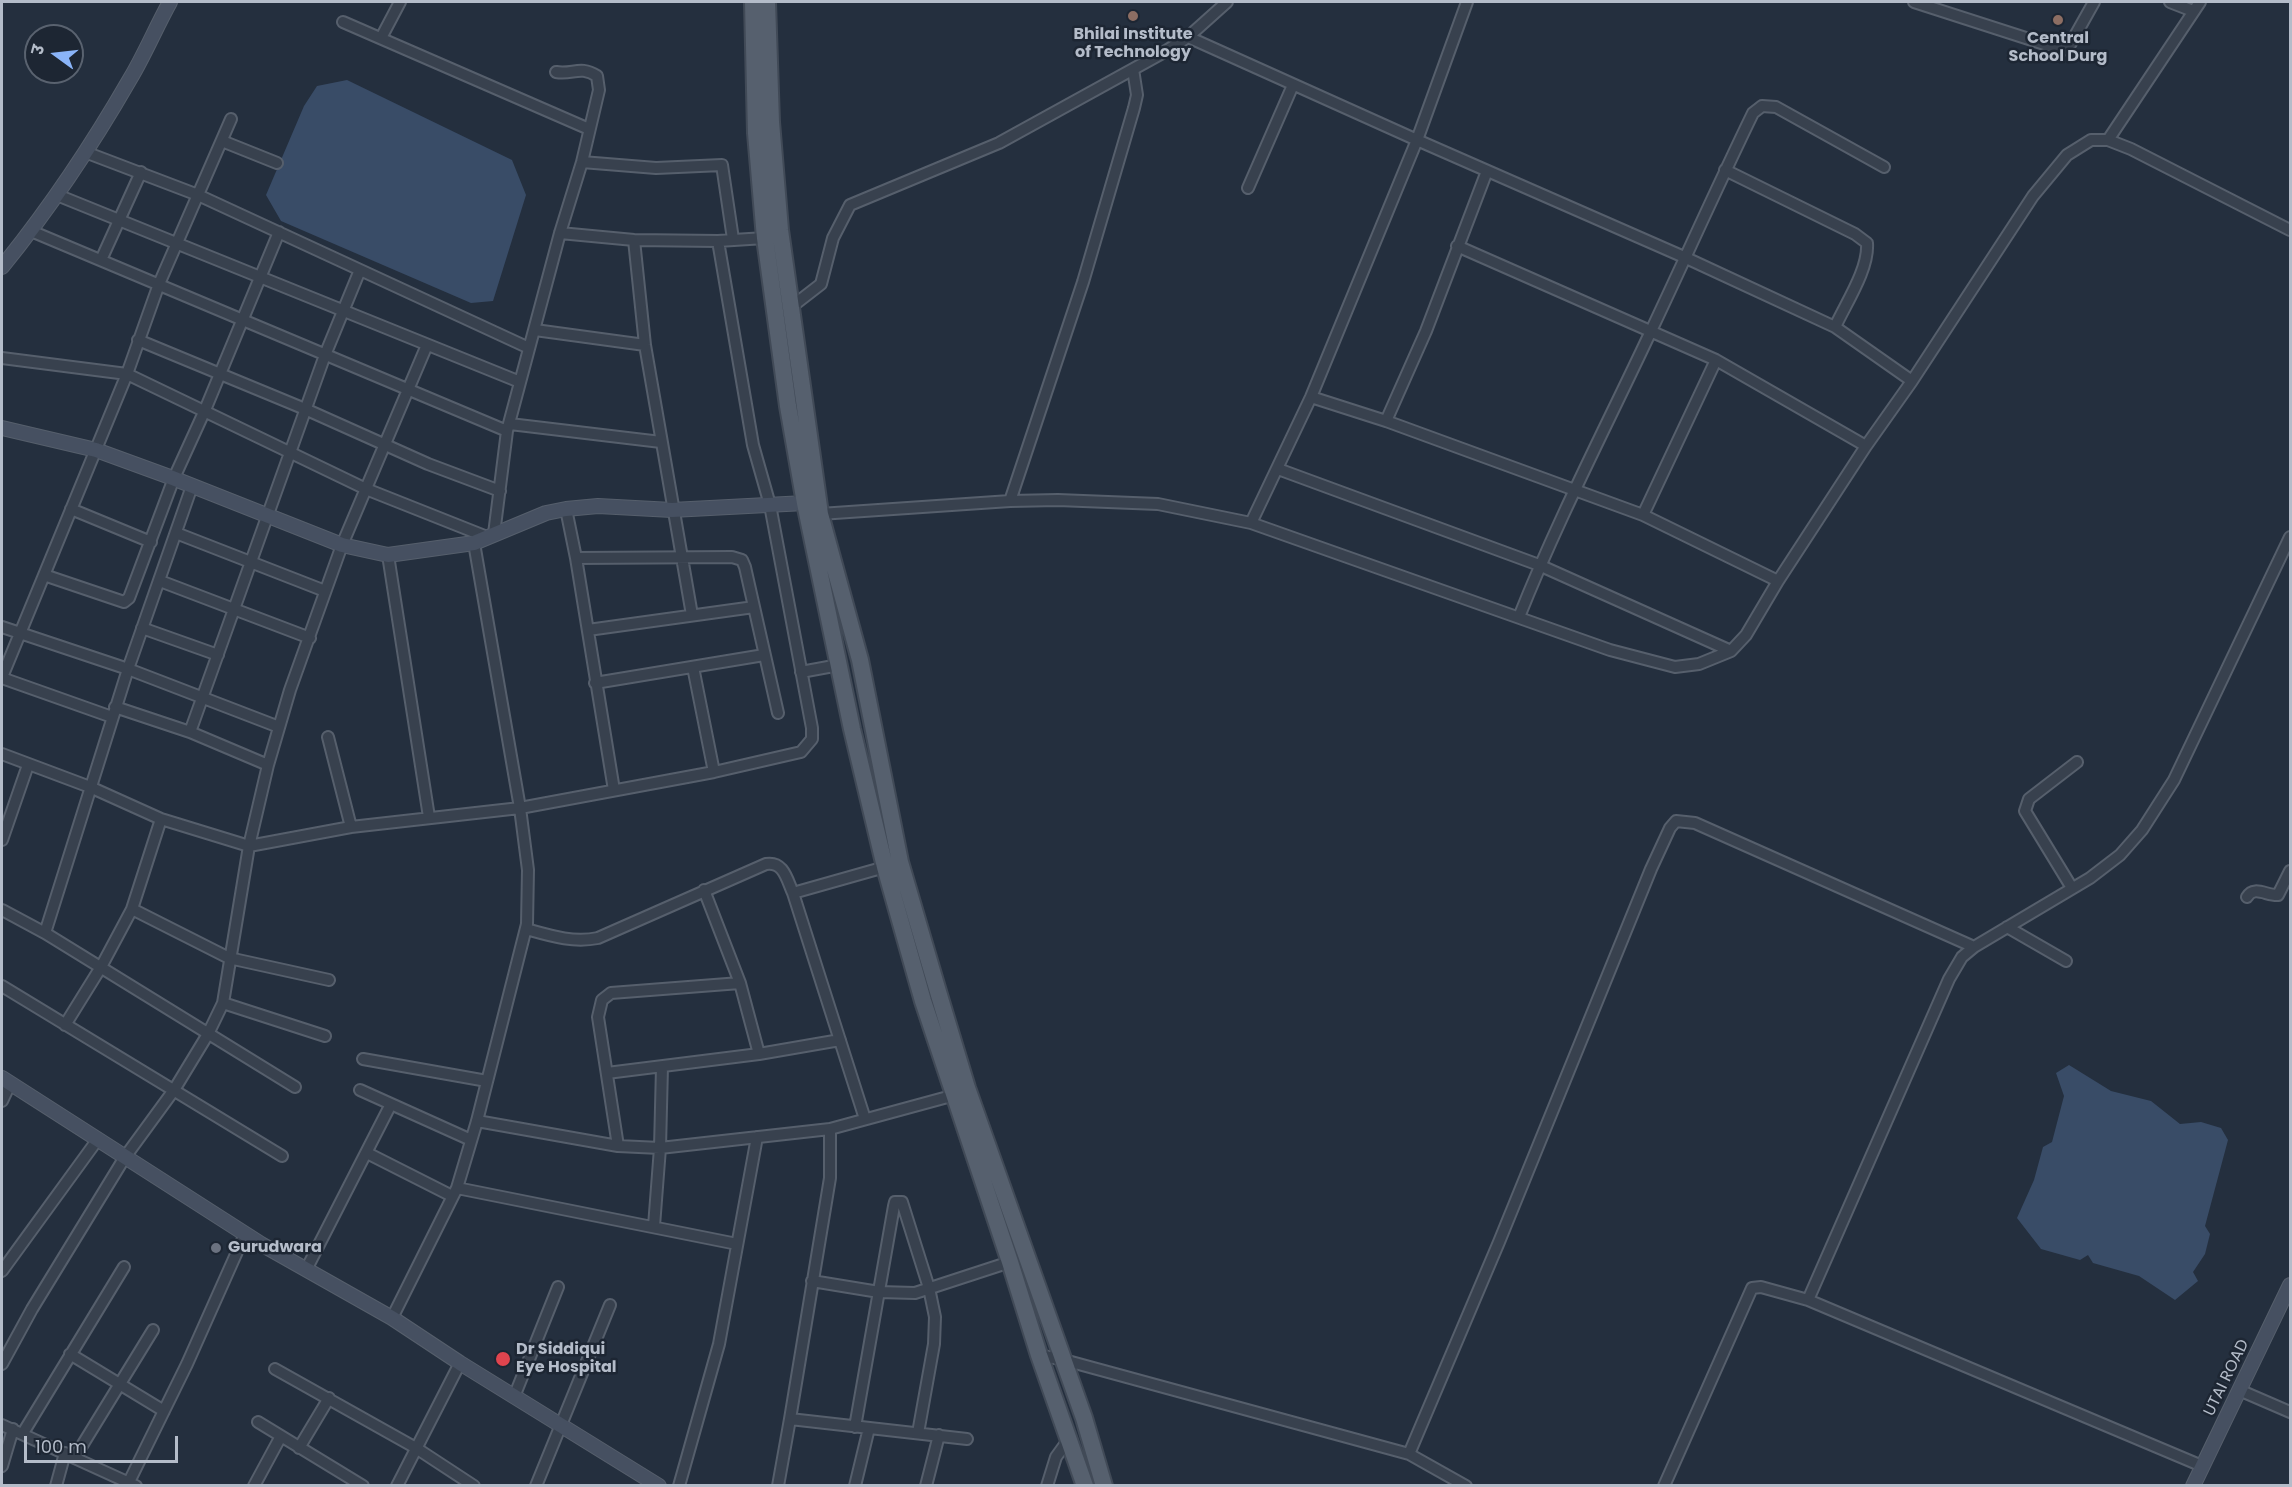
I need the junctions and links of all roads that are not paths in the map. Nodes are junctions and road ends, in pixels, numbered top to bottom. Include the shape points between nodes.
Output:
1 (170, 2) edge
2 (400, 2) edge
3 (753, 2) edge
4 (767, 2) edge
5 (1227, 2) edge
6 (1467, 2) edge
7 (1914, 2) edge
8 (2094, 2) edge
9 (2170, 2) edge
10 (2200, 2) edge
11 (2193, 11) junction
12 (343, 22) dead end
13 (1188, 37) junction
14 (381, 38) junction
15 (1133, 69) junction
16 (556, 72) dead end
17 (1293, 84) junction
18 (231, 119) dead end
19 (589, 129) junction
20 (222, 141) junction
21 (1417, 141) junction
22 (2108, 141) junction
23 (85, 152) junction
24 (582, 162) junction
25 (277, 163) dead end
26 (1884, 167) dead end
27 (1725, 170) junction
28 (1487, 171) junction
29 (141, 172) junction
30 (1248, 188) dead end
31 (57, 195) junction
32 (198, 195) junction
33 (119, 220) junction
34 (2290, 230) edge
35 (32, 231) junction
36 (279, 232) junction
37 (560, 233) junction
38 (765, 238) junction
39 (733, 239) junction
40 (634, 240) junction
41 (718, 241) junction
42 (177, 243) junction
43 (1457, 246) junction
44 (1684, 257) junction
45 (101, 260) junction
46 (2, 267) edge
47 (360, 270) junction
48 (260, 277) junction
49 (159, 285) junction
50 (790, 308) junction
51 (343, 311) junction
52 (242, 319) junction
53 (1835, 327) junction
54 (535, 330) junction
55 (1651, 331) junction
56 (138, 340) junction
57 (428, 345) junction
58 (645, 345) junction
59 (529, 348) junction
60 (325, 355) junction
61 (2, 358) edge
62 (1716, 360) junction
63 (219, 373) junction
64 (127, 374) junction
65 (1912, 381) junction
66 (520, 382) junction
67 (408, 390) junction
68 (1311, 397) junction
69 (305, 409) junction
70 (205, 410) junction
71 (1386, 421) junction
72 (2, 428) edge
73 (509, 428) junction
74 (661, 442) junction
75 (385, 445) junction
76 (1866, 446) junction
77 (96, 450) junction
78 (291, 453) junction
79 (1278, 469) junction
80 (174, 478) junction
81 (192, 486) junction
82 (366, 489) junction
83 (1574, 489) junction
84 (500, 491) junction
85 (1010, 501) junction
86 (805, 503) junction
87 (770, 505) junction
88 (71, 509) junction
89 (566, 510) junction
90 (672, 510) junction
91 (820, 514) junction
92 (267, 515) junction
93 (1642, 515) junction
94 (1251, 523) junction
95 (176, 532) junction
96 (2290, 537) edge
97 (485, 538) junction
98 (151, 542) junction
99 (342, 545) junction
100 (388, 555) junction
101 (576, 558) junction
102 (681, 558) junction
103 (2286, 559) edge
104 (251, 561) junction
105 (1539, 565) junction
106 (44, 575) junction
107 (160, 581) junction
108 (1778, 581) junction
109 (326, 591) junction
110 (754, 607) junction
111 (234, 609) junction
112 (692, 615) junction
113 (1519, 617) junction
114 (2, 627) edge
115 (142, 628) junction
116 (588, 630) junction
117 (20, 633) junction
118 (310, 638) junction
119 (1731, 651) junction
120 (765, 654) junction
121 (218, 655) junction
122 (693, 667) junction
123 (831, 667) junction
124 (128, 669) junction
125 (806, 671) junction
126 (2, 677) edge
127 (595, 683) junction
128 (202, 698) junction
129 (114, 712) junction
130 (778, 713) dead end
131 (279, 727) junction
132 (190, 732) junction
133 (328, 737) dead end
134 (2, 754) edge
135 (2077, 762) dead end
136 (28, 765) junction
137 (268, 765) junction
138 (714, 772) junction
139 (90, 788) junction
140 (614, 790) junction
141 (520, 808) junction
142 (429, 817) junction
143 (161, 819) junction
144 (351, 827) junction
145 (2, 840) edge
146 (249, 846) junction
147 (885, 867) junction
148 (2290, 871) edge
149 (2072, 888) junction
150 (704, 890) junction
151 (793, 894) junction
152 (2247, 897) dead end
153 (132, 909) junction
154 (2, 910) edge
155 (526, 927) junction
156 (2007, 927) junction
157 (45, 933) junction
158 (1974, 947) junction
159 (229, 958) junction
160 (2066, 960) dead end
161 (101, 967) junction
162 (329, 980) dead end
163 (740, 983) junction
164 (2, 986) edge
165 (223, 1003) junction
166 (65, 1025) junction
167 (208, 1034) junction
168 (325, 1036) dead end
169 (840, 1040) junction
170 (759, 1054) junction
171 (363, 1059) dead end
172 (662, 1067) junction
173 (607, 1073) junction
174 (6, 1081) edge
175 (487, 1082) junction
176 (295, 1087) dead end
177 (174, 1090) junction
178 (360, 1090) dead end
179 (955, 1095) junction
180 (2, 1101) edge
181 (390, 1104) junction
182 (865, 1119) junction
183 (477, 1121) junction
184 (830, 1128) junction
185 (757, 1137) junction
186 (98, 1139) junction
187 (471, 1140) junction
188 (618, 1146) junction
189 (660, 1148) junction
190 (367, 1153) junction
191 (282, 1156) dead end
192 (125, 1157) junction
193 (455, 1192) junction
194 (654, 1226) junction
195 (245, 1234) junction
196 (737, 1244) junction
197 (1010, 1262) junction
198 (124, 1267) dead end
199 (307, 1268) junction
200 (2, 1271) edge
201 (812, 1281) junction
202 (2290, 1286) edge
203 (558, 1287) dead end
204 (929, 1288) junction
205 (879, 1292) junction
206 (1808, 1300) junction
207 (610, 1305) dead end
208 (392, 1318) junction
209 (153, 1330) dead end
210 (69, 1354) junction
211 (1039, 1355) junction
212 (1064, 1360) junction
213 (460, 1363) junction
214 (2, 1364) edge
215 (275, 1370) dead end
216 (119, 1384) junction
217 (2240, 1390) junction
218 (514, 1397) junction
219 (328, 1398) junction
220 (164, 1411) junction
221 (2290, 1412) edge
222 (790, 1419) junction
223 (258, 1422) dead end
224 (2, 1425) edge
225 (562, 1425) junction
226 (855, 1427) junction
227 (869, 1428) junction
228 (18, 1431) junction
229 (918, 1433) junction
230 (939, 1435) junction
231 (280, 1437) junction
232 (1069, 1438) junction
233 (967, 1439) dead end
234 (299, 1448) junction
235 (416, 1448) junction
236 (1409, 1454) junction
237 (70, 1455) junction
238 (2, 1466) edge
239 (2202, 1466) junction
240 (56, 1485) edge
241 (131, 1485) edge
242 (255, 1485) edge
243 (363, 1485) edge
244 (397, 1485) edge
245 (474, 1485) edge
246 (536, 1485) edge
247 (659, 1485) edge
248 (679, 1485) edge
249 (778, 1485) edge
250 (855, 1485) edge
251 (926, 1485) edge
252 (1047, 1485) edge
253 (1085, 1485) edge
254 (1104, 1485) edge
255 (1466, 1485) edge
256 (1664, 1485) edge
257 (2193, 1485) edge

1 - 23 street via 131,77
2 - 14 street
3 - 38 main road via 756,133
4 - 50 main road via 771,122
5 - 13 street
6 - 21 street
7 - 8 street via 2063,50
9 - 11 street
10 - 11 street
11 - 22 street
12 - 14 street
13 - 15 street
13 - 17 street
14 - 19 street
15 - 50 street via 999,143 850,206 833,238 821,284
15 - 85 street via 1137,95 1134,108 1083,282
16 - 19 street via 580,69 597,76 599,90
17 - 21 street
17 - 30 street
18 - 20 street
19 - 24 street
20 - 25 street
20 - 32 street
21 - 28 street
21 - 68 street
22 - 34 street
22 - 65 street via 2091,140 2067,155 2033,196
23 - 29 street
23 - 31 street
24 - 37 street
24 - 39 street via 656,168 722,165
26 - 27 street via 1769,105 1753,113
27 - 44 street
27 - 53 street via 1867,243 1863,268
28 - 43 street
28 - 44 street
29 - 32 street
29 - 33 street
31 - 33 street
31 - 35 street
32 - 36 street
32 - 42 street
33 - 42 street
33 - 45 street
35 - 45 street
35 - 46 street
36 - 47 street
36 - 48 street
37 - 40 street
37 - 54 street
38 - 39 street
38 - 86 main road
39 - 41 street
40 - 41 street
40 - 58 street
41 - 87 street via 753,445
42 - 48 street
42 - 49 street
43 - 55 street
43 - 71 street via 1426,332
44 - 53 street
44 - 55 street
45 - 49 street
47 - 51 street
47 - 59 street
48 - 51 street
48 - 52 street
49 - 52 street
49 - 56 street
50 - 91 main road
51 - 57 street
51 - 60 street
52 - 60 street
52 - 63 street
53 - 65 street
54 - 58 street
54 - 59 street
55 - 62 street
55 - 83 street
56 - 63 street
56 - 64 street
57 - 66 street
57 - 67 street
58 - 74 street
59 - 66 street
60 - 67 street
60 - 69 street
61 - 64 street
62 - 76 street
62 - 93 street
63 - 69 street
63 - 70 street
64 - 70 street
64 - 77 street
65 - 76 street
66 - 73 street
67 - 73 street
67 - 75 street
68 - 71 street
68 - 79 street
69 - 75 street
69 - 78 street
70 - 78 street
70 - 80 street
71 - 83 street
72 - 77 street
73 - 74 street
73 - 84 street
74 - 90 street
75 - 82 street
75 - 84 street
76 - 108 street
77 - 80 street
77 - 88 street
78 - 82 street
78 - 92 street
79 - 94 street
79 - 105 street
80 - 81 street
80 - 98 street
81 - 92 street
81 - 95 street
82 - 97 street
82 - 99 street
83 - 93 street
83 - 105 street
84 - 97 street
85 - 91 street
85 - 94 street via 1158,504
86 - 87 street
86 - 91 street
86 - 123 main road
87 - 90 street
87 - 125 street
88 - 98 street
88 - 106 street
89 - 90 street via 598,506
89 - 97 street via 546,513
89 - 101 street
90 - 102 street
91 - 212 main road via 860,660 903,873 967,1088
92 - 99 street
92 - 104 street
93 - 108 street
94 - 113 street
95 - 104 street
95 - 107 street
96 - 103 street
97 - 100 street
97 - 141 street
98 - 106 street via 124,602
99 - 100 street
99 - 109 street
100 - 142 street
101 - 102 street
101 - 116 street
102 - 110 street via 742,560
102 - 112 street
103 - 149 street via 2174,780 2142,830 2120,855
104 - 109 street
104 - 111 street
105 - 113 street
105 - 119 street
106 - 117 street
107 - 111 street
107 - 115 street
108 - 119 street via 1746,635
109 - 118 street
110 - 112 street
110 - 120 street
111 - 118 street
111 - 121 street
112 - 116 street
113 - 119 street via 1610,650 1675,667 1699,664
114 - 117 street
115 - 121 street
115 - 124 street
116 - 127 street
117 - 124 street
117 - 126 street
118 - 131 street
120 - 122 street
120 - 130 street
121 - 128 street
122 - 127 street
122 - 138 street
123 - 125 street
123 - 147 main road
124 - 128 street
124 - 129 street
125 - 138 street via 812,728 807,746 801,752
126 - 129 street
127 - 140 street
128 - 131 street
128 - 132 street
129 - 132 street
129 - 139 street
131 - 137 street
132 - 137 street
133 - 144 street
134 - 136 street
135 - 149 street via 2029,799 2025,807
136 - 139 street
136 - 145 street
137 - 146 street
138 - 140 street
139 - 143 street
139 - 157 street
140 - 141 street
141 - 142 street
141 - 155 street via 528,870
142 - 144 street
143 - 146 street
143 - 153 street
144 - 146 street
146 - 159 street
147 - 151 street
147 - 179 main road via 923,1001
148 - 152 street via 2278,894 2258,891
149 - 156 street
150 - 151 street via 772,863 783,870
150 - 155 street via 598,938 565,940
150 - 163 street
151 - 169 street
153 - 159 street
153 - 161 street
154 - 157 street
155 - 175 street
156 - 158 street
156 - 160 street
157 - 161 street
158 - 206 street via 1962,957 1949,979
158 - 236 street via 1695,823 1677,821 1651,869
159 - 162 street
159 - 165 street
161 - 166 street
161 - 167 street
163 - 170 street
163 - 173 street via 606,996 598,1017
164 - 166 street
165 - 167 street
165 - 168 street
166 - 177 street
167 - 176 street
167 - 177 street
169 - 170 street
169 - 182 street
170 - 172 street
171 - 175 street
172 - 173 street
172 - 189 street
173 - 188 street
174 - 180 street
174 - 186 street
175 - 183 street
177 - 191 street
177 - 192 street
178 - 181 street
179 - 182 street
179 - 197 main road
181 - 187 street
181 - 190 street
182 - 184 street
183 - 187 street
183 - 188 street
184 - 185 street
184 - 201 street via 830,1178
185 - 189 street
185 - 196 street
186 - 192 street
186 - 200 street
187 - 193 street
188 - 189 street
189 - 194 street
190 - 193 street
190 - 199 street
192 - 195 street
192 - 214 street
193 - 194 street
193 - 208 street
194 - 196 street
195 - 199 street
195 - 220 street
196 - 248 street via 719,1344
197 - 204 street
197 - 211 main road
198 - 210 street
199 - 208 street
201 - 205 street
201 - 222 street
202 - 217 street, UTAI ROAD
203 - 218 street
204 - 205 street via 915,1293
204 - 205 street via 904,1204 898,1201
204 - 229 street via 935,1317 933,1344
205 - 226 street
206 - 239 street
206 - 256 street via 1752,1288
207 - 225 street
208 - 213 street
209 - 216 street
210 - 216 street
210 - 228 street
211 - 212 street
211 - 232 main road
212 - 236 street
212 - 254 main road
213 - 218 street
213 - 235 street
215 - 219 street
216 - 220 street
216 - 237 street
217 - 221 street
217 - 239 street, UTAI ROAD
218 - 225 street
219 - 234 street
219 - 235 street
220 - 241 street
222 - 226 street
222 - 249 street
223 - 231 street
224 - 228 street
225 - 246 street
225 - 247 street
226 - 227 street
227 - 229 street
227 - 250 street
228 - 237 street
228 - 238 street
229 - 230 street
230 - 233 street
230 - 251 street
231 - 234 street
231 - 242 street
232 - 252 street via 1056,1457
232 - 253 main road
234 - 243 street
235 - 244 street
235 - 245 street
236 - 255 street
237 - 240 street
237 - 241 street
239 - 257 street, UTAI ROAD

